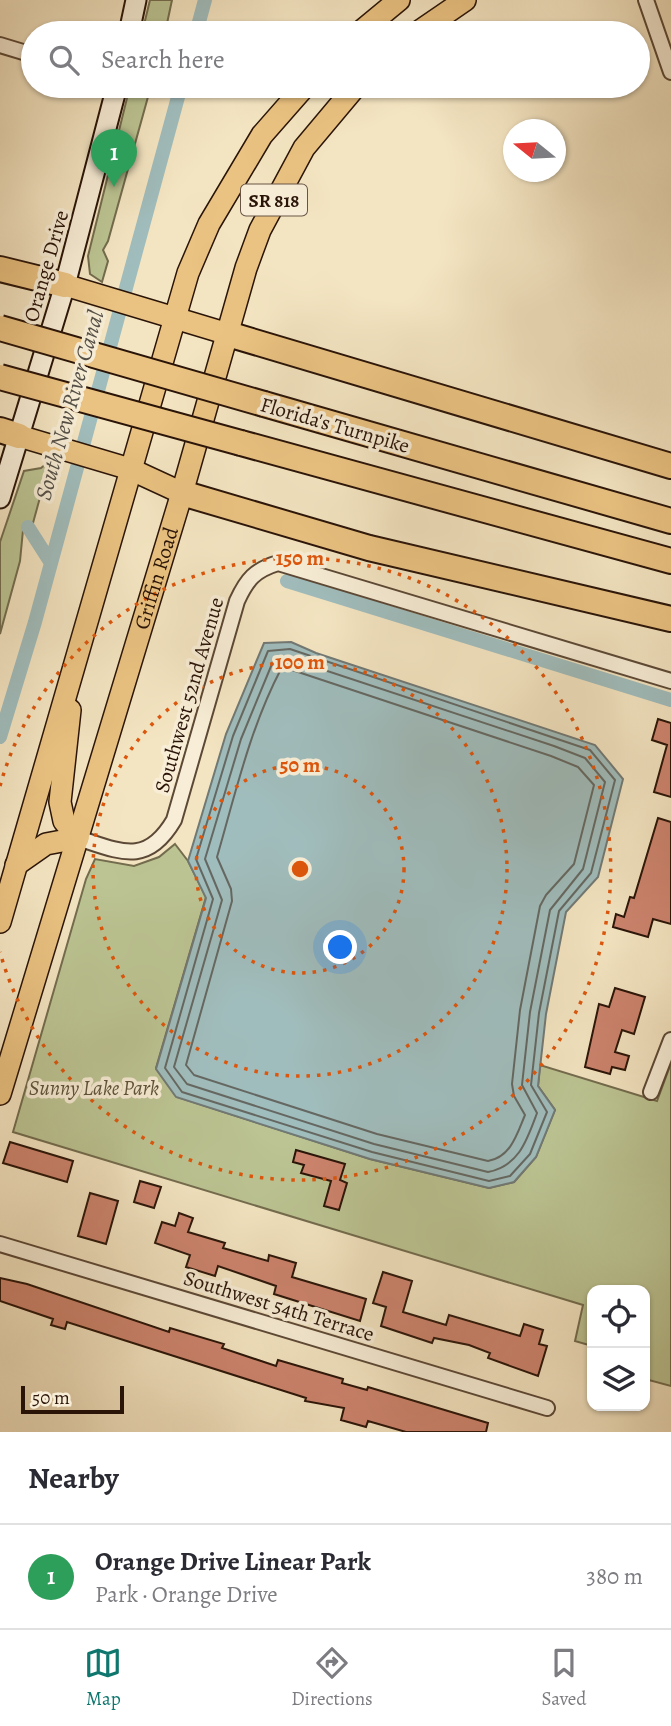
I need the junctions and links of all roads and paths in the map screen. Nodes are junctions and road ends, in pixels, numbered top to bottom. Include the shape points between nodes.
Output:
1 (136, 0) edge
2 (399, 0) edge
3 (465, 0) edge
4 (646, 0) edge
5 (132, 21) edge
6 (374, 21) edge
7 (434, 21) edge
8 (0, 45) edge
9 (21, 51) edge
10 (671, 72) edge
11 (114, 98) edge
12 (294, 98) edge
13 (346, 98) edge
14 (0, 269) edge
15 (65, 285) junction
16 (175, 316) junction
17 (0, 328) edge
18 (228, 334) junction
19 (0, 377) edge
20 (9, 433) edge
21 (671, 466) edge
22 (130, 469) junction
23 (182, 493) junction
24 (0, 498) edge
25 (671, 520) edge
26 (671, 561) edge
27 (671, 619) edge
28 (73, 666) junction
29 (671, 681) edge
30 (78, 838) junction
31 (16, 865) junction
32 (0, 922) edge
33 (671, 1040) edge
34 (651, 1092) dead end
35 (0, 1094) edge
36 (0, 1244) edge
37 (547, 1408) dead end

1 - 5 street
2 - 6 main road
3 - 7 main road
4 - 10 street
8 - 9 street
11 - 15 street, Orange Drive
12 - 16 main road, SR 818 via 262,135 209,224
13 - 18 main road, Griffin Road / SR 818 via 304,149 279,191 260,230
14 - 15 highway
15 - 16 main road
15 - 20 street, Orange Drive
16 - 18 main road
16 - 22 main road, SR 818
17 - 25 highway, Florida's Turnpike, bridge
18 - 21 highway
18 - 23 main road, Griffin Road / SR 818
19 - 26 highway, Florida's Turnpike, bridge
20 - 22 main road
20 - 24 street, Orange Drive
22 - 23 main road
22 - 28 main road, SR 818
23 - 27 highway via 369,548
23 - 30 main road, Griffin Road / SR 818
28 - 30 main road via 60,802 64,821
28 - 31 main road, SR 818
29 - 30 street, Southwest 52nd Avenue via 278,563 259,568 246,580 237,601 174,820 161,842 143,851 114,850
30 - 31 main road via 46,844
30 - 35 main road, Griffin Road / SR 818
31 - 32 main road, SR 818
33 - 34 street
36 - 37 street, Southwest 54th Terrace

